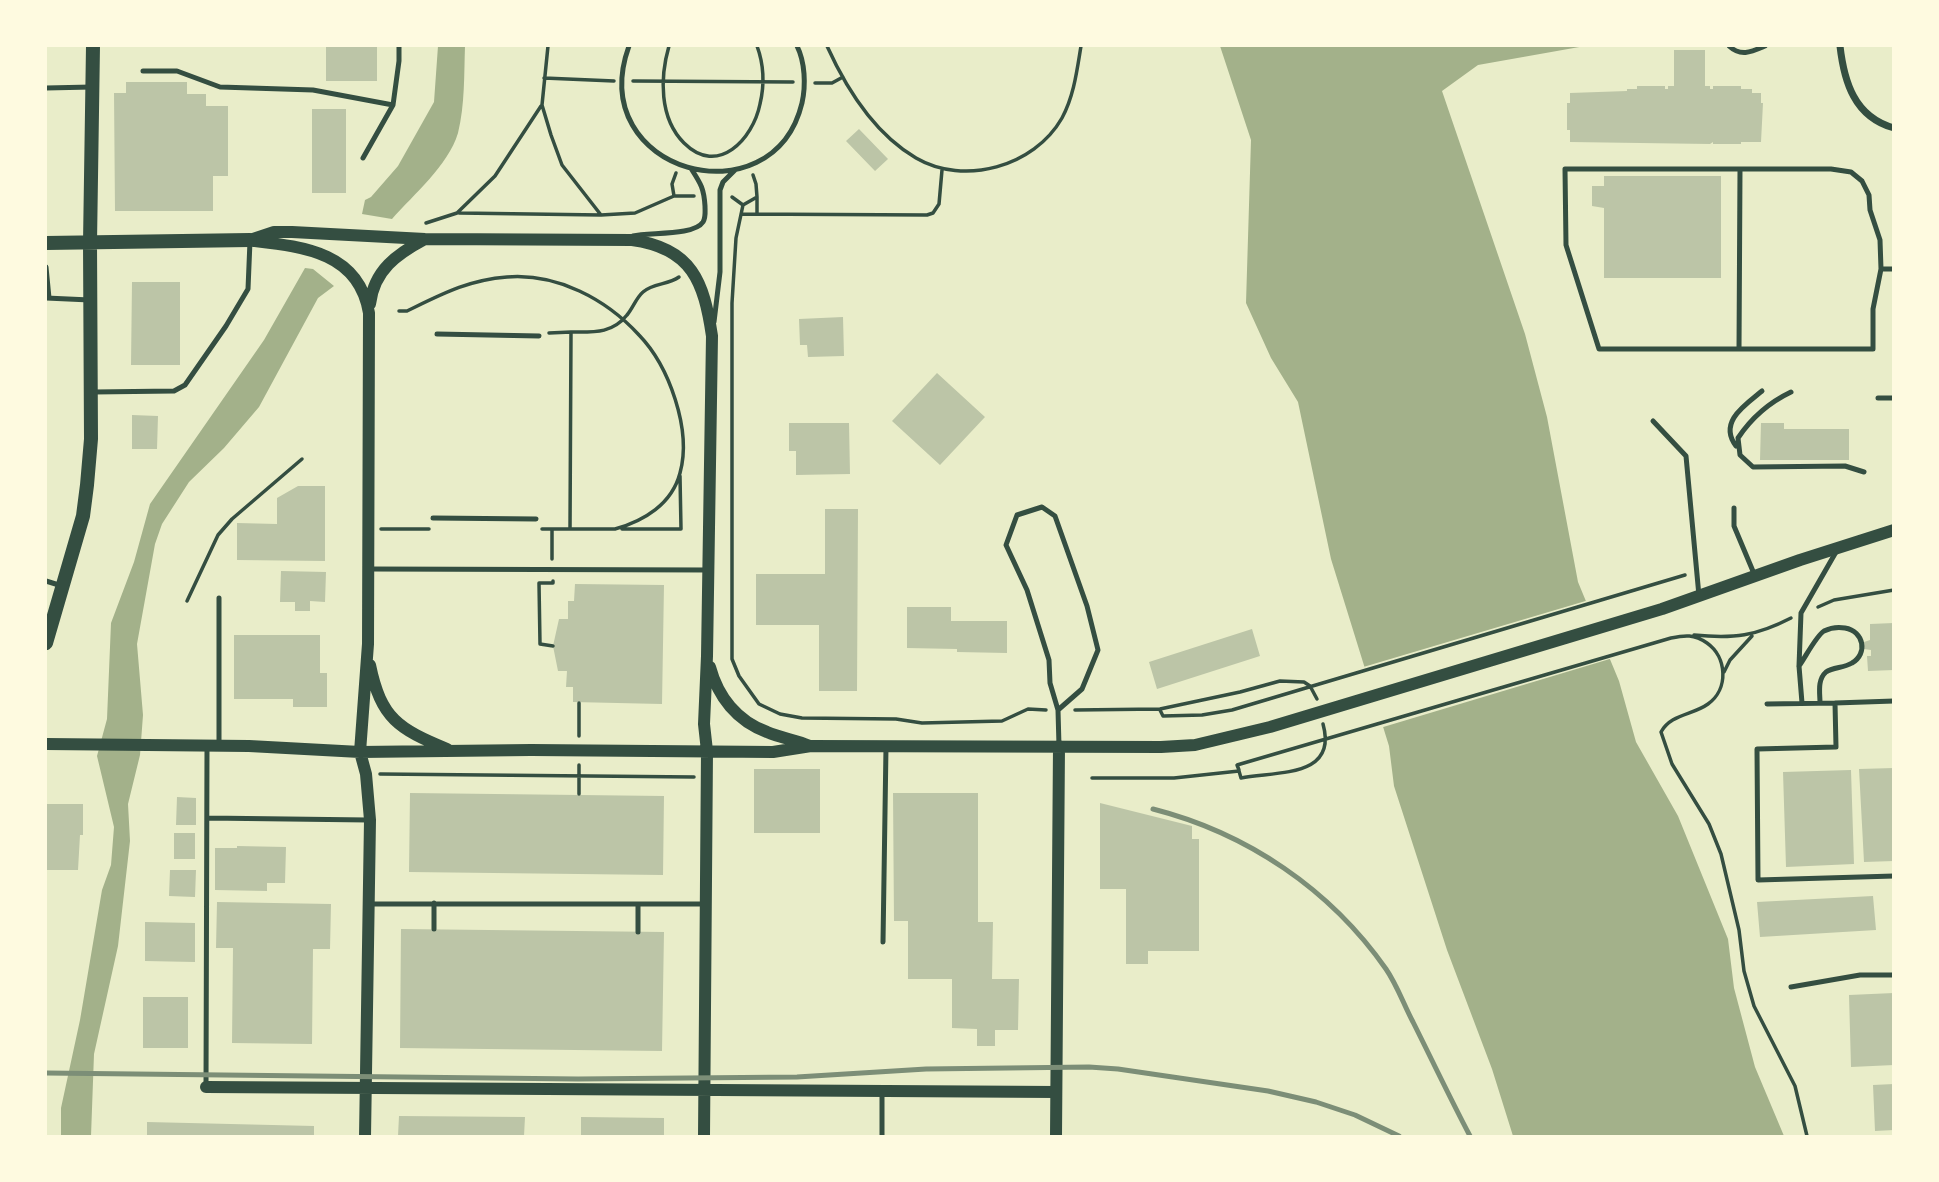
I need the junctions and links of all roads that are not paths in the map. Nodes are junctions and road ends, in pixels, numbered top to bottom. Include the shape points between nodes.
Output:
1 (93, 46) edge
2 (399, 46) edge
3 (629, 46) edge
4 (797, 46) edge
5 (1729, 46) edge
6 (1765, 46) edge
7 (1840, 46) edge
8 (143, 71) dead end
9 (92, 87) junction
10 (46, 88) edge
11 (393, 105) junction
12 (1894, 128) edge
13 (363, 158) dead end
14 (737, 169) junction
15 (1740, 169) junction
16 (692, 170) junction
17 (425, 239) junction
18 (250, 240) junction
19 (614, 240) junction
20 (46, 243) edge
21 (90, 243) junction
22 (46, 267) edge
23 (1894, 269) edge
24 (1881, 270) junction
25 (47, 298) edge
26 (90, 300) junction
27 (369, 313) junction
28 (437, 334) dead end
29 (712, 335) junction
30 (539, 336) road end
31 (1740, 349) junction
32 (1762, 391) dead end
33 (91, 392) junction
34 (1791, 392) dead end
35 (1878, 398) dead end
36 (1894, 398) edge
37 (1653, 421) dead end
38 (1737, 447) junction
39 (1864, 472) dead end
40 (1734, 508) dead end
41 (433, 518) dead end
42 (536, 519) dead end
43 (1894, 530) edge
44 (1839, 547) junction
45 (368, 569) junction
46 (709, 570) junction
47 (1755, 576) junction
48 (46, 581) edge
49 (62, 586) junction
50 (1699, 596) junction
51 (219, 598) dead end
52 (46, 643) edge
53 (368, 644) junction
54 (707, 656) junction
55 (1799, 666) junction
56 (1894, 701) edge
57 (1802, 703) junction
58 (1820, 703) junction
59 (1835, 703) junction
60 (1767, 704) dead end
61 (1058, 710) junction
62 (46, 744) edge
63 (213, 746) junction
64 (811, 746) junction
65 (1059, 746) junction
66 (886, 747) junction
67 (451, 751) junction
68 (708, 751) junction
69 (360, 752) junction
70 (207, 818) junction
71 (370, 820) junction
72 (1894, 876) edge
73 (434, 903) junction
74 (370, 904) junction
75 (638, 904) junction
76 (706, 904) junction
77 (434, 929) dead end
78 (638, 932) dead end
79 (883, 943) dead end
80 (1894, 975) edge
81 (1791, 987) dead end
82 (206, 1087) joint
83 (365, 1087) junction
84 (705, 1090) junction
85 (882, 1091) junction
86 (1056, 1093) junction
87 (365, 1136) edge
88 (704, 1136) edge
89 (882, 1136) edge
90 (1056, 1136) edge

1 - 9 main road
2 - 11 lane
3 - 16 lane via 622,81 632,123 661,156
4 - 14 lane via 805,83 800,112 779,145
5 - 6 lane via 1746,53
7 - 12 street via 1849,91 1869,117
8 - 11 lane via 177,71 220,87 313,90
9 - 10 lane
9 - 21 main road
11 - 13 lane
14 - 16 lane
14 - 29 lane via 720,190 719,281
15 - 24 lane via 1831,169 1858,176 1869,195 1880,240
15 - 31 lane
15 - 31 lane via 1565,169 1566,245 1600,349
16 - 19 lane via 704,190 705,216 697,228
17 - 18 street via 274,232
17 - 19 street
17 - 27 street via 390,261 378,276
18 - 21 main road
18 - 27 street via 314,250 345,266 361,285
18 - 33 lane via 248,289 185,385 174,391
19 - 29 street via 650,243 683,260 701,285
20 - 21 main road
21 - 26 main road
22 - 25 lane
23 - 24 lane
24 - 31 lane via 1873,309 1873,349
25 - 26 lane
26 - 33 main road
27 - 45 street
28 - 30 lane
29 - 46 street
32 - 38 lane via 1733,418 1731,439
33 - 49 main road via 88,485
34 - 38 lane via 1762,409 1738,438
35 - 36 lane
37 - 50 lane via 1686,456
38 - 39 lane via 1753,467 1845,466
40 - 47 lane via 1734,526
41 - 42 lane
43 - 44 street
44 - 47 street
44 - 55 lane via 1801,613
45 - 46 lane
45 - 53 street
46 - 54 street
47 - 50 street
48 - 49 lane
49 - 52 main road
50 - 65 street via 1270,727 1195,745
51 - 63 lane
53 - 67 street via 374,685 383,707 416,736
53 - 69 street
54 - 64 street via 720,693 734,712 766,732
54 - 68 street via 704,724
55 - 57 lane
55 - 58 lane via 1824,631 1841,627 1861,639 1857,659 1826,672 1820,682
56 - 59 lane
57 - 58 lane
57 - 60 lane
58 - 59 lane
59 - 72 lane via 1836,747 1757,749 1758,880
61 - 61 lane via 1049,660 1027,590 1006,545 1017,515 1042,507 1055,516 1098,650 1082,689
61 - 65 lane
62 - 63 street
63 - 69 street
63 - 70 lane
64 - 66 street
64 - 68 street via 773,752
65 - 66 street
65 - 86 street
66 - 79 lane
67 - 68 street
67 - 69 street
68 - 76 street
69 - 71 street
70 - 71 lane
70 - 82 lane
71 - 74 street
73 - 74 lane
73 - 75 lane
73 - 77 lane
74 - 83 street
75 - 76 lane
75 - 78 lane
76 - 84 street
80 - 81 lane via 1860,975
82 - 83 street
83 - 84 street
83 - 87 street
84 - 85 street
84 - 88 street
85 - 86 street
85 - 89 lane
86 - 90 street

